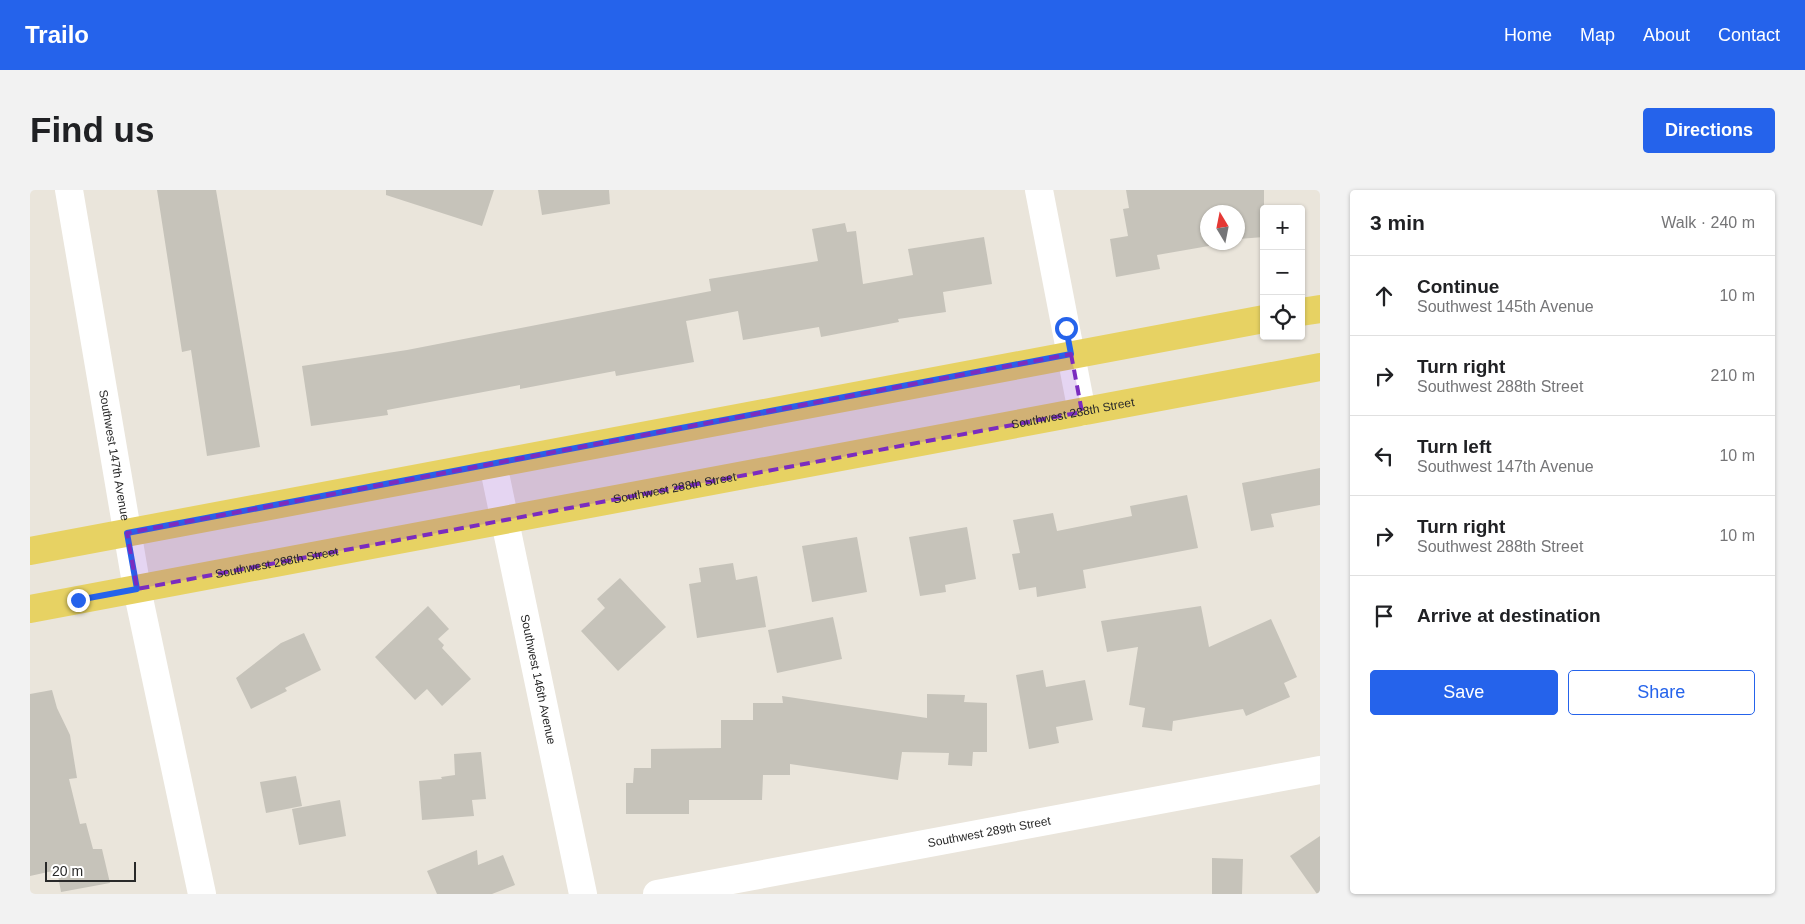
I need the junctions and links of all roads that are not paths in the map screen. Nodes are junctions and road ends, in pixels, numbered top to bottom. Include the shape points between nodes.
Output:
1 (69, 190) edge
2 (1039, 190) edge
3 (1320, 309) edge
4 (1305, 311) edge
5 (1260, 320) edge
6 (1071, 354) junction
7 (1320, 367) edge
8 (1082, 412) junction
9 (493, 464) junction
10 (504, 520) junction
11 (127, 533) junction
12 (30, 551) edge
13 (137, 589) junction
14 (30, 609) edge
15 (1320, 770) edge
16 (202, 894) edge
17 (582, 894) edge
18 (657, 894) edge

1 - 11 street, Southwest 147th Avenue
2 - 6 street
3 - 4 main road
5 - 6 main road
6 - 8 street
6 - 9 main road
7 - 8 main road, Southwest 288th Street
8 - 10 main road, Southwest 288th Street
9 - 10 street, Southwest 146th Avenue
9 - 11 main road
10 - 13 main road, Southwest 288th Street
10 - 17 street, Southwest 146th Avenue
11 - 12 main road
11 - 13 street, Southwest 147th Avenue
13 - 14 main road, Southwest 288th Street
13 - 16 street, Southwest 147th Avenue
15 - 18 street, Southwest 289th Street

